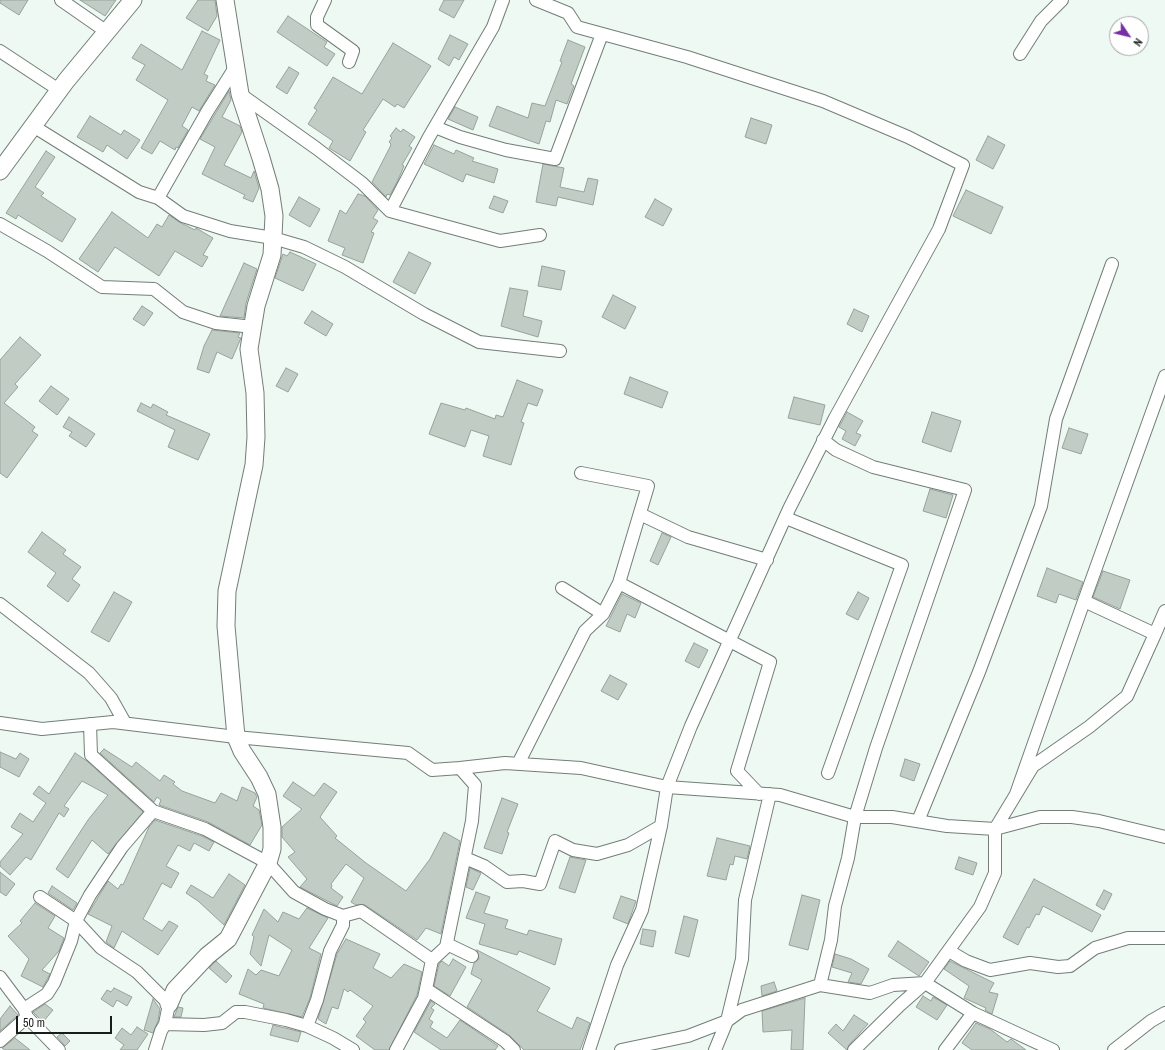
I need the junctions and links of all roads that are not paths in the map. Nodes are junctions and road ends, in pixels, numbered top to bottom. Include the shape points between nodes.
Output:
1 (61, 0) edge
2 (133, 0) edge
3 (225, 0) edge
4 (325, 0) edge
5 (503, 0) edge
6 (536, 0) edge
7 (1062, 0) edge
8 (107, 32) junction
9 (602, 34) junction
10 (0, 51) edge
11 (1020, 54) dead end
12 (349, 62) dead end
13 (236, 66) junction
14 (59, 90) junction
15 (240, 94) junction
16 (33, 126) junction
17 (435, 127) junction
18 (0, 171) edge
19 (158, 198) junction
20 (390, 211) junction
21 (0, 224) edge
22 (540, 234) dead end
23 (273, 238) junction
24 (1112, 264) dead end
25 (253, 327) junction
26 (560, 351) dead end
27 (1165, 376) edge
28 (823, 440) junction
29 (581, 473) dead end
30 (640, 514) junction
31 (786, 518) junction
32 (767, 560) junction
33 (619, 583) junction
34 (562, 588) dead end
35 (1084, 601) junction
36 (0, 604) edge
37 (1165, 611) edge
38 (603, 614) junction
39 (1155, 634) junction
40 (730, 641) junction
41 (0, 723) edge
42 (125, 723) junction
43 (90, 724) junction
44 (236, 737) junction
45 (518, 764) junction
46 (460, 768) junction
47 (828, 773) dead end
48 (667, 788) junction
49 (764, 794) junction
50 (1016, 794) junction
51 (153, 811) junction
52 (854, 817) junction
53 (918, 821) junction
54 (661, 826) junction
55 (995, 829) junction
56 (1165, 837) edge
57 (466, 858) junction
58 (268, 863) junction
59 (40, 897) dead end
60 (343, 916) junction
61 (76, 921) junction
62 (1165, 938) edge
63 (447, 944) junction
64 (948, 951) junction
65 (472, 956) dead end
66 (432, 960) junction
67 (0, 976) edge
68 (924, 984) junction
69 (820, 985) junction
70 (426, 989) junction
71 (169, 1004) junction
72 (26, 1013) junction
73 (973, 1013) junction
74 (1165, 1013) edge
75 (727, 1021) junction
76 (165, 1024) junction
77 (307, 1026) junction
78 (0, 1041) edge
79 (1047, 1049) edge
80 (59, 1050) edge
81 (154, 1050) edge
82 (354, 1050) edge
83 (396, 1050) edge
84 (514, 1050) edge
85 (589, 1050) edge
86 (621, 1050) edge
87 (715, 1050) edge
88 (854, 1050) edge
89 (945, 1050) edge
90 (1114, 1050) edge

1 - 8 street
2 - 8 street
3 - 13 street
4 - 12 street via 317,17 317,25 353,51
5 - 17 street via 493,27
6 - 9 street via 568,13 577,28
7 - 11 street via 1041,21
8 - 14 street
9 - 17 street via 555,159 506,150
9 - 28 street via 686,57 823,101 908,137 963,165 940,229
10 - 14 street
13 - 15 street
13 - 19 street
14 - 16 street
15 - 20 street via 362,183
15 - 23 street via 270,189 274,216
16 - 18 street
16 - 19 street via 139,192
17 - 20 street
19 - 23 street via 183,216 230,231
20 - 22 street via 500,241
21 - 25 street via 102,287 154,289 183,312 216,323
23 - 25 street via 272,255 256,306
23 - 26 street via 304,247 345,267 424,314 479,342
24 - 53 street via 1056,419 1042,506 979,672
25 - 44 street via 250,349 255,393 254,465 227,591 226,626
27 - 35 street
28 - 31 street
28 - 52 street via 836,450 873,467 965,490
29 - 30 street via 648,486
30 - 32 street via 688,537
30 - 33 street
31 - 32 street
31 - 47 street via 902,565
32 - 40 street
33 - 38 street
33 - 40 street
34 - 38 street
35 - 39 street
35 - 50 street
36 - 42 street via 89,674 111,698
37 - 39 street
38 - 45 street via 585,631
39 - 50 street via 1128,696 1034,766
40 - 48 street via 691,726
40 - 49 street via 770,662 737,772
41 - 43 street via 42,729
42 - 43 street
42 - 44 street
43 - 51 street via 91,755
44 - 46 street via 408,753 432,770
44 - 58 street via 267,794 272,827 272,849
45 - 46 street
45 - 48 street via 581,768
46 - 57 street via 475,785
48 - 49 street
48 - 54 street
49 - 52 street via 780,795
49 - 75 street via 745,900 742,959
50 - 55 street
51 - 58 street via 206,829
51 - 61 street via 122,847 90,894
52 - 53 street via 892,817
52 - 69 street via 848,858 835,906 831,940
53 - 55 street
54 - 57 street via 628,845 597,854 573,850 555,841 540,884 507,882 484,866
54 - 85 street via 642,910 617,965
55 - 56 street via 1040,817 1072,817
55 - 64 street via 995,873 980,907
57 - 63 street
58 - 60 street via 294,892
58 - 71 street via 228,939 207,956 175,990
59 - 61 street
60 - 66 street via 361,911
60 - 77 street via 343,925 330,951
61 - 71 street via 101,948 137,972
61 - 72 street via 54,983 47,994
62 - 64 street via 1128,938 1095,948 1070,966 1058,967 1030,963 990,970
63 - 65 street
63 - 66 street
64 - 68 street
66 - 70 street
67 - 72 street
68 - 69 street via 893,985 870,993
68 - 73 street
68 - 88 street
69 - 75 street via 742,1010
70 - 83 street via 424,998
70 - 84 street via 505,1041
71 - 76 street
72 - 78 street
72 - 80 street
73 - 79 street
73 - 89 street
74 - 90 street
75 - 86 street via 688,1036
75 - 87 street
76 - 77 street via 222,1023 236,1012 245,1012
76 - 81 street
77 - 82 street

